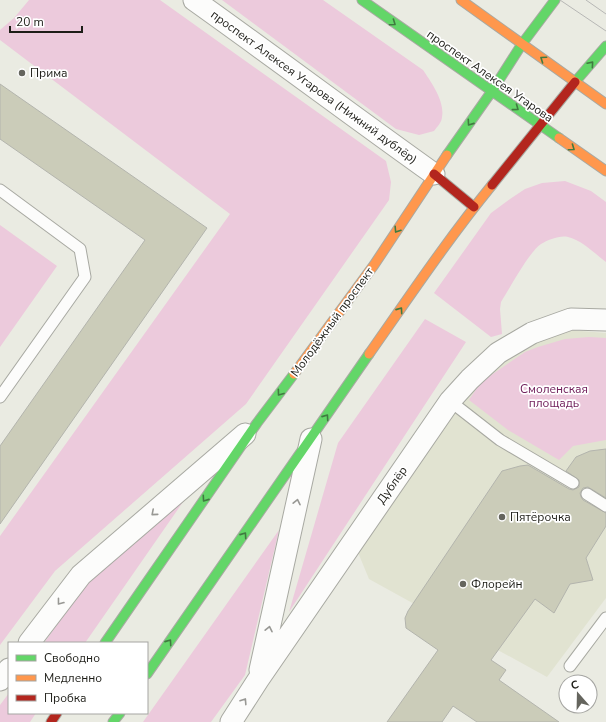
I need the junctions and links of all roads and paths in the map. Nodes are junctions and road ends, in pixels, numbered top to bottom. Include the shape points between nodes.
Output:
1 (194, 0) edge
2 (362, 0) edge
3 (461, 0) edge
4 (555, 0) edge
5 (522, 44) junction
6 (606, 46) edge
7 (575, 82) junction
8 (492, 91) junction
9 (606, 104) edge
10 (540, 126) junction
11 (606, 171) edge
12 (434, 174) junction
13 (0, 190) edge
14 (474, 207) junction
15 (606, 320) edge
16 (0, 397) edge
17 (450, 402) junction
18 (257, 423) junction
19 (311, 439) junction
20 (573, 484) dead end
21 (587, 494) dead end
22 (606, 506) edge
23 (606, 618) edge
24 (30, 642) edge
25 (106, 642) edge
26 (570, 666) dead end
27 (8, 669) edge
28 (148, 673) edge
29 (0, 680) edge
30 (258, 680) junction
31 (119, 714) edge
32 (113, 722) edge
33 (231, 722) edge

1 - 12 street, проспект Алексея Угарова (Нижний дублёр)
2 -> 8 main road, проспект Алексея Угарова
3 - 5 main road
4 - 5 main road, Молодёжный проспект
7 -> 5 main road
5 - 8 main road, Молодёжный проспект
7 -> 6 main road
7 - 9 main road
7 - 10 main road
8 -> 10 main road, проспект Алексея Угарова
8 -> 12 main road, Молодёжный проспект
10 -> 11 main road, проспект Алексея Угарова
10 - 14 main road
12 - 14 main road
12 -> 18 main road, Молодёжный проспект via 374,264
13 - 16 lane via 80,249 85,277
19 -> 14 main road
15 - 17 street, Дублёр via 571,319 532,333 498,353
17 - 20 lane via 500,440
17 - 30 street, Дублёр
18 -> 24 street via 81,575
18 -> 25 main road, Молодёжный проспект
28 -> 19 main road
30 -> 19 street
21 - 22 lane
23 - 26 lane
27 - 29 street
33 -> 30 street, Дублёр
31 - 32 main road

